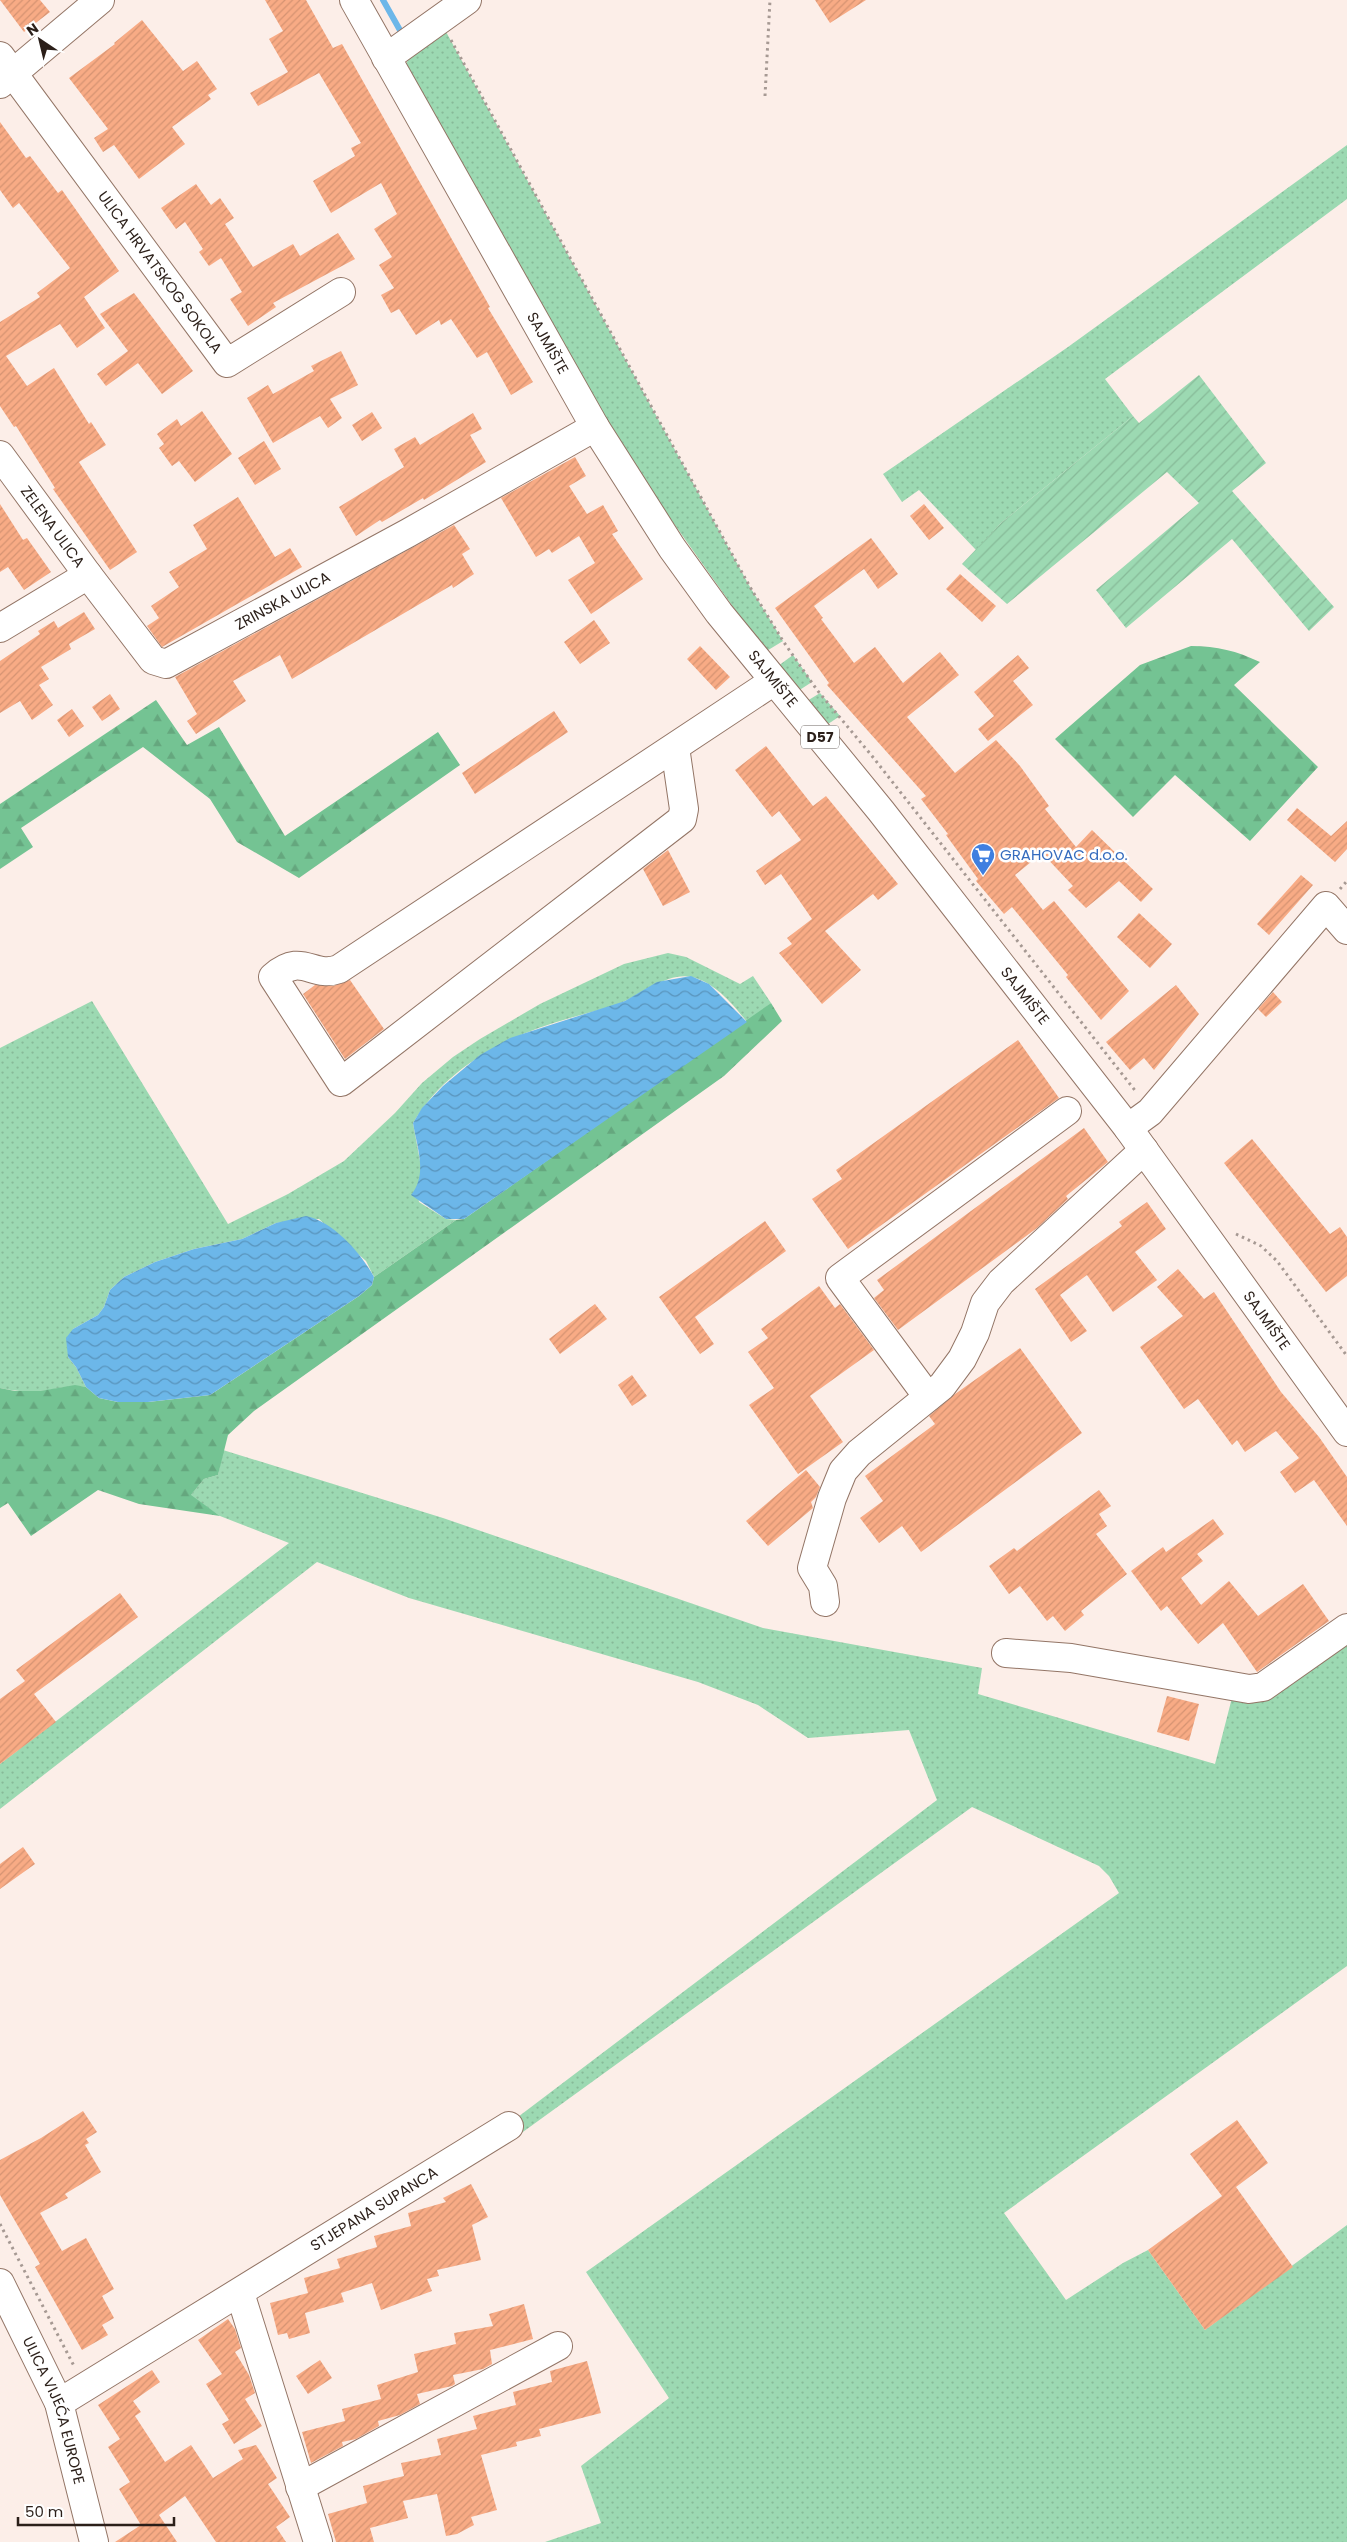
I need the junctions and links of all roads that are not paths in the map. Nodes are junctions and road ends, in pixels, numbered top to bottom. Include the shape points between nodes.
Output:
1 (100, 0) edge
2 (354, 0) edge
3 (467, 0) edge
4 (386, 58) junction
5 (5, 71) edge
6 (341, 292) dead end
7 (595, 427) junction
8 (0, 455) edge
9 (88, 575) junction
10 (0, 628) edge
11 (774, 681) junction
12 (674, 746) junction
13 (1347, 930) edge
14 (1067, 1111) dead end
15 (1128, 1128) junction
16 (1144, 1150) junction
17 (928, 1397) junction
18 (1347, 1432) edge
19 (825, 1602) dead end
20 (1347, 1628) edge
21 (1006, 1653) dead end
22 (509, 2126) dead end
23 (0, 2283) edge
24 (240, 2293) junction
25 (558, 2346) dead end
26 (59, 2403) junction
27 (300, 2487) junction
28 (94, 2542) edge
29 (318, 2542) edge

1 - 5 street, ULICA HRVATSKOG SOKOLA
2 - 4 street, SAJMIŠTE / D57
3 - 4 street
4 - 7 street, SAJMIŠTE / D57
5 - 6 street, ULICA HRVATSKOG SOKOLA via 227,363
7 - 9 street, ZRINSKA ULICA via 408,534 166,664 153,660
7 - 11 street, SAJMIŠTE / D57 via 672,548
8 - 9 street, ZELENA ULICA
9 - 10 street
11 - 12 street
11 - 15 street, SAJMIŠTE / D57
12 - 12 street via 684,810 682,819 341,1082 273,977 294,964 331,972 339,969
13 - 15 street via 1326,906 1150,1112
14 - 17 street via 840,1278
15 - 16 street, SAJMIŠTE / D57
16 - 17 street via 1001,1282 985,1303 975,1334 962,1359 942,1386
16 - 18 street, SAJMIŠTE / D57
17 - 19 street via 859,1453 843,1471 812,1568 823,1586
20 - 21 street via 1263,1686 1249,1689 1071,1658
22 - 24 street, STJEPANA SUPANCA
23 - 26 street, ULICA VIJEĆA EUROPE
24 - 26 street, STJEPANA SUPANCA
24 - 27 street
25 - 27 street
26 - 28 street, ULICA VIJEĆA EUROPE
27 - 29 street

